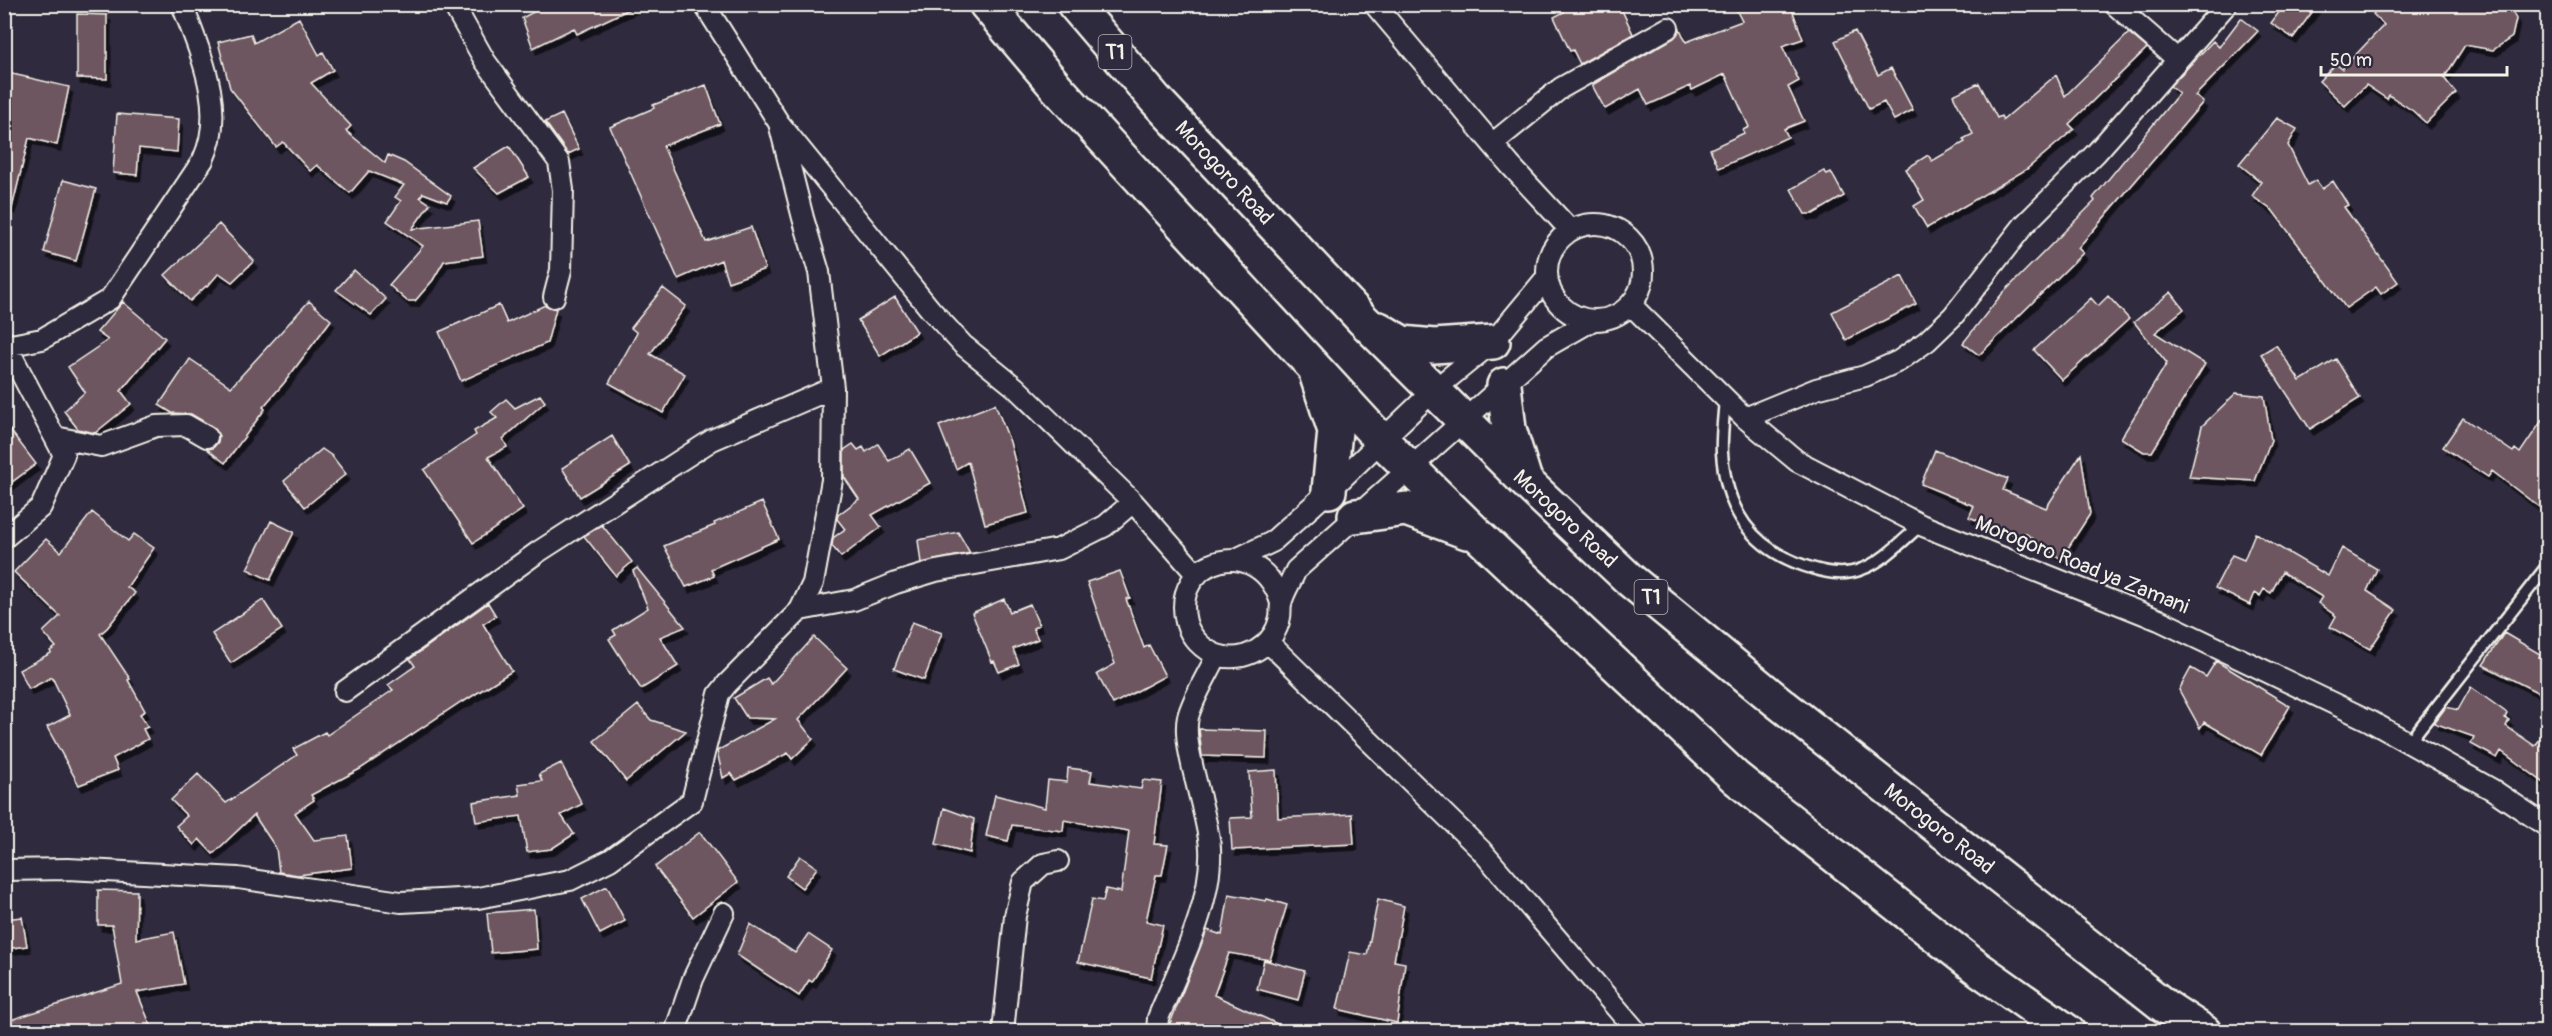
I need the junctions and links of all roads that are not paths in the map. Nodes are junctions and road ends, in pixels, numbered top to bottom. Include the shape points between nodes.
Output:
1 (182, 4) edge
2 (453, 4) edge
3 (704, 4) edge
4 (986, 4) edge
5 (1074, 4) edge
6 (1374, 4) edge
7 (2114, 4) edge
8 (2227, 4) edge
9 (1668, 28) dead end
10 (2178, 60) junction
11 (779, 123) junction
12 (1492, 144) junction
13 (1570, 230) junction
14 (1547, 277) junction
15 (554, 297) dead end
16 (1631, 305) junction
17 (1362, 319) junction
18 (1593, 320) junction
19 (1493, 342) junction
20 (5, 343) edge
21 (1314, 366) junction
22 (1504, 385) junction
23 (833, 388) junction
24 (1434, 390) junction
25 (1725, 398) junction
26 (1745, 418) junction
27 (1465, 421) junction
28 (55, 437) junction
29 (207, 437) dead end
30 (1381, 440) junction
31 (1409, 470) junction
32 (1525, 481) junction
33 (1329, 491) junction
34 (1133, 502) junction
35 (1356, 516) junction
36 (1921, 525) junction
37 (1480, 537) junction
38 (4, 538) edge
39 (1234, 560) junction
40 (2547, 565) edge
41 (1197, 575) junction
42 (1281, 603) junction
43 (801, 610) junction
44 (1268, 642) junction
45 (1217, 655) junction
46 (345, 691) dead end
47 (2409, 742) junction
48 (2547, 827) edge
49 (1058, 861) dead end
50 (4, 870) edge
51 (724, 913) dead end
52 (675, 1032) edge
53 (1003, 1032) edge
54 (1157, 1032) edge
55 (1637, 1032) edge
56 (2068, 1032) edge
57 (2204, 1032) edge

1 - 20 street via 212,100 210,144 203,160 110,299 42,339
2 - 15 street via 485,61 559,162 563,190 561,270
3 - 11 street
4 - 21 highway via 1057,88
5 - 17 highway, Morogoro Road / T1 via 1163,108
6 - 12 street
7 - 10 street
8 - 10 street
9 - 12 street via 1561,88
10 - 26 street via 2096,153 2024,225 1953,316 1927,341 1899,361 1865,376 1816,388
11 - 23 street via 819,272
11 - 34 street via 956,338 1015,387
12 - 13 street
13 - 14 street via 1551,250
13 - 16 street via 1596,223 1610,225 1633,241 1640,253 1643,280
14 - 18 street via 1550,290 1567,312
14 - 19 street
16 - 18 street via 1620,314
16 - 25 street, Morogoro Road ya Zamani
17 - 19 highway via 1402,343 1434,346
17 - 24 highway, Morogoro Road / T1
18 - 22 street via 1546,347
19 - 24 street
20 - 28 street
21 - 30 highway
21 - 33 highway via 1335,431
22 - 27 street
22 - 32 highway via 1509,429
23 - 43 street via 832,480 813,583
23 - 46 street via 712,440 538,552
24 - 27 highway, Morogoro Road / T1
24 - 30 street
25 - 26 street, Morogoro Road ya Zamani
25 - 36 lane via 1722,453 1730,498 1747,530 1780,558 1828,574 1862,570
26 - 36 street, Morogoro Road ya Zamani via 1797,461
27 - 31 street
27 - 32 highway, Morogoro Road / T1
28 - 29 street via 101,446 156,426 186,425
28 - 38 street via 64,455 41,507
30 - 31 highway
30 - 33 street
31 - 35 street
31 - 37 highway
32 - 57 highway, Morogoro Road / T1 via 1630,580 1777,701 2163,1005
33 - 39 street via 1272,542
34 - 41 street
34 - 43 street via 1104,526 1059,549 936,571 854,600
35 - 37 highway via 1406,509
35 - 42 street via 1296,570
36 - 47 street, Morogoro Road ya Zamani via 2159,620
37 - 56 highway via 1736,778 1976,967
39 - 41 street via 1220,561
39 - 42 street via 1248,562 1265,573
40 - 47 lane
41 - 45 street via 1185,599 1186,620 1195,639
42 - 44 street via 1281,617
43 - 50 street via 719,694 692,801 610,860 570,880 478,898 401,902 238,878 68,869
44 - 45 street via 1245,656
44 - 55 street via 1481,850
45 - 54 street via 1188,717 1189,746 1210,848 1208,882 1193,933 1158,1018
47 - 48 street, Morogoro Road ya Zamani via 2493,790
49 - 53 street via 1043,864 1023,882 1015,916
51 - 52 street via 693,979

